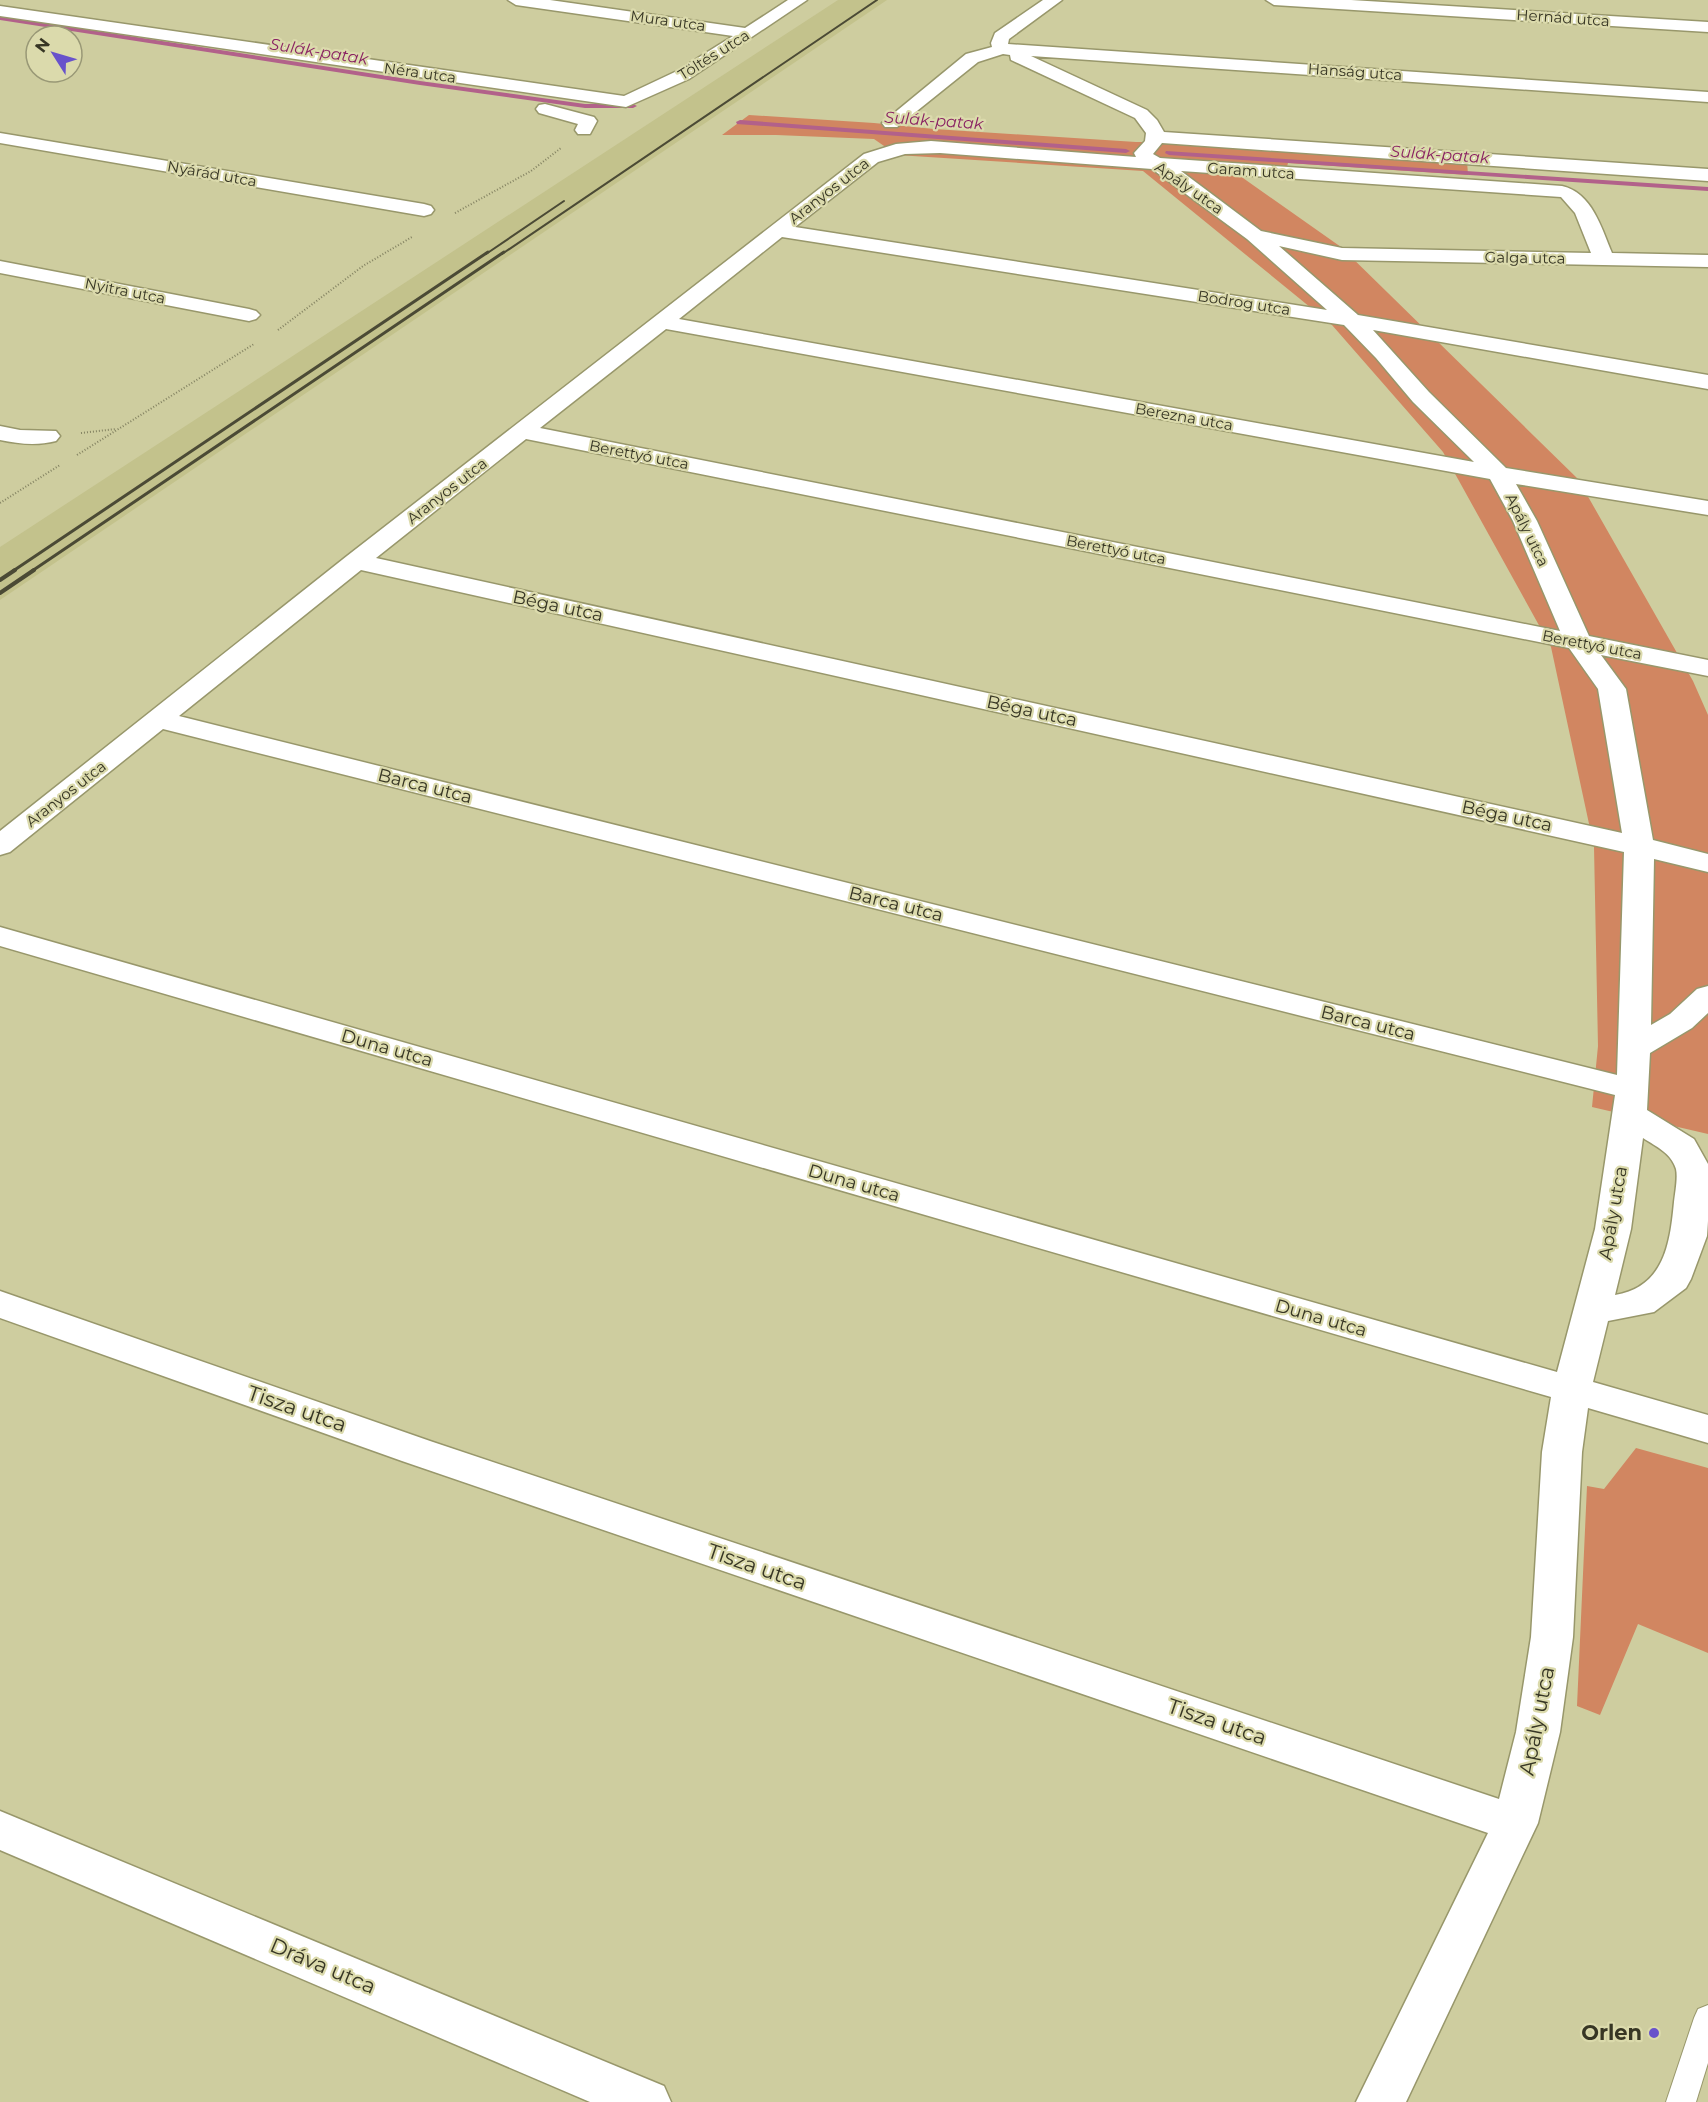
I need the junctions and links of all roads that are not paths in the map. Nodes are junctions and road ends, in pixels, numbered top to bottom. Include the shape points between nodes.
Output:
1 (516, 0) edge
2 (799, 0) edge
3 (1053, 0) edge
4 (1274, 0) edge
5 (0, 11) edge
6 (0, 26) edge
7 (1708, 27) edge
8 (24, 29) edge
9 (749, 33) junction
10 (84, 38) edge
11 (1002, 49) junction
12 (1708, 97) edge
13 (488, 99) dead end
14 (626, 102) joint
15 (532, 106) dead end
16 (891, 123) dead end
17 (584, 130) road end
18 (0, 138) edge
19 (900, 148) joint
20 (1151, 151) junction
21 (1708, 175) edge
22 (424, 210) dead end
23 (780, 231) junction
24 (1254, 235) junction
25 (1342, 254) junction
26 (1604, 259) junction
27 (1708, 261) edge
28 (0, 267) edge
29 (1297, 273) junction
30 (249, 315) dead end
31 (1351, 320) junction
32 (661, 322) junction
33 (1708, 382) edge
34 (524, 432) junction
35 (0, 433) edge
36 (48, 436) dead end
37 (1499, 474) junction
38 (1708, 508) edge
39 (356, 561) junction
40 (1578, 642) junction
41 (1708, 668) edge
42 (160, 720) junction
43 (0, 846) edge
44 (1639, 846) junction
45 (1708, 863) edge
46 (0, 936) edge
47 (1708, 996) edge
48 (1634, 1049) junction
49 (1631, 1102) junction
50 (0, 1304) edge
51 (1591, 1311) junction
52 (1572, 1390) junction
53 (1708, 1429) edge
54 (1515, 1823) junction
55 (0, 1830) edge
56 (1708, 2018) edge
57 (646, 2102) edge
58 (1381, 2102) edge
59 (1681, 2102) edge

1 - 9 street, Mura utca
2 - 9 street, Töltés utca
3 - 11 street via 1001,37
4 - 7 street, Hernád utca
5 - 14 street, Néra utca
6 - 8 street, Néra utca
9 - 14 street, Töltés utca via 683,75
10 - 13 street, Néra utca
11 - 12 street, Hanság utca
11 - 16 street via 972,58
11 - 20 street, Apály utca via 1141,114 1153,125
15 - 17 street via 580,117 589,122
18 - 22 street, Nyárád utca
19 - 20 street, Garam utca via 940,147 1101,160
19 - 23 street, Aranyos utca via 871,158
20 - 21 street, Garam utca
20 - 24 street, Apály utca via 1170,172
20 - 26 street, Garam utca via 1567,193 1584,211
23 - 31 street, Bodrog utca
23 - 32 street, Aranyos utca
24 - 25 street, Galga utca
24 - 29 street, Apály utca
25 - 26 street, Galga utca
25 - 29 street, Galga utca
26 - 27 street, Galga utca
28 - 30 street, Nyitra utca
29 - 31 street, Apály utca
31 - 33 street, Bodrog utca
31 - 37 street, Apály utca
32 - 34 street, Aranyos utca
32 - 37 street, Berezna utca
34 - 39 street, Aranyos utca
34 - 40 street, Berettyó utca
35 - 36 street
37 - 38 street, Berezna utca
37 - 40 street, Apály utca via 1525,521
39 - 42 street, Aranyos utca
39 - 44 street, Béga utca
40 - 41 street, Berettyó utca
40 - 44 street, Apály utca via 1612,689
42 - 43 street, Aranyos utca
42 - 49 street, Barca utca
44 - 45 street, Béga utca
44 - 48 street, Apály utca
46 - 52 street, Duna utca
47 - 48 street via 1681,1021
48 - 49 street, Apály utca
49 - 51 street, Apály utca via 1612,1229
49 - 51 street via 1682,1147 1694,1171 1689,1236 1673,1279 1641,1302
50 - 54 street, Tisza utca via 416,1451
51 - 52 street, Apály utca
52 - 53 street, Duna utca
52 - 54 street, Apály utca via 1562,1452 1552,1637 1538,1732
54 - 58 street, Apály utca
55 - 57 street, Dráva utca
56 - 59 lane

